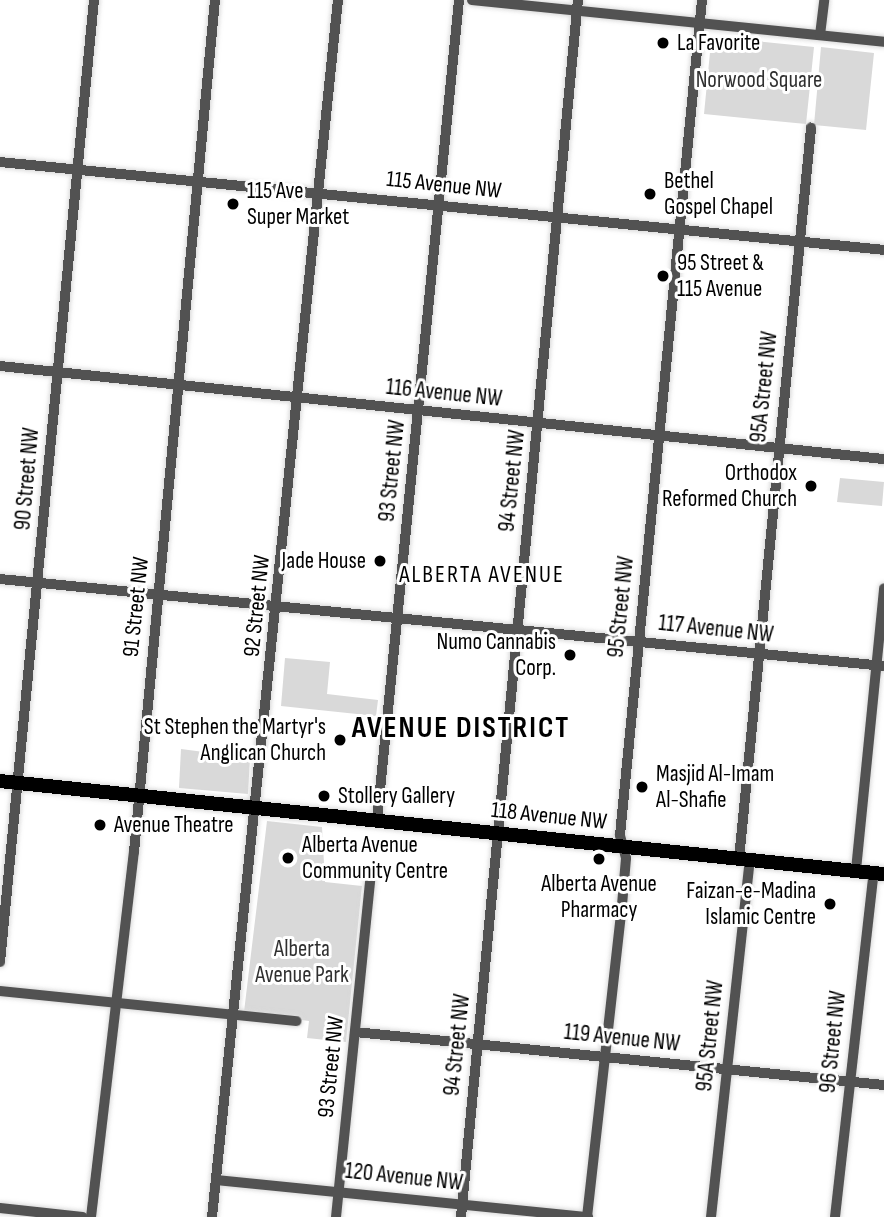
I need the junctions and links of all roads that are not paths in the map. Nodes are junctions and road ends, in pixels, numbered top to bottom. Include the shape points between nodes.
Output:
1 (94, 0) edge
2 (215, 0) edge
3 (338, 0) edge
4 (459, 0) edge
5 (472, 0) edge
6 (702, 0) edge
7 (824, 0) edge
8 (577, 5) edge
9 (700, 23) junction
10 (820, 35) junction
11 (884, 42) edge
12 (811, 128) dead end
13 (0, 162) edge
14 (78, 170) junction
15 (199, 182) junction
16 (319, 194) junction
17 (440, 206) junction
18 (559, 218) junction
19 (679, 230) junction
20 (799, 241) junction
21 (884, 250) edge
22 (0, 366) edge
23 (57, 372) junction
24 (177, 384) junction
25 (299, 400) junction
26 (419, 412) junction
27 (539, 424) junction
28 (659, 436) junction
29 (779, 448) junction
30 (884, 458) edge
31 (0, 579) edge
32 (39, 583) junction
33 (884, 588) edge
34 (160, 595) junction
35 (279, 607) junction
36 (398, 618) junction
37 (519, 630) junction
38 (639, 642) junction
39 (759, 654) junction
40 (880, 666) edge
41 (0, 781) edge
42 (18, 783) junction
43 (138, 795) junction
44 (255, 808) junction
45 (377, 820) junction
46 (500, 833) junction
47 (621, 846) junction
48 (744, 859) junction
49 (856, 870) junction
50 (879, 873) edge
51 (370, 880) dead end
52 (0, 962) edge
53 (0, 991) edge
54 (115, 1003) junction
55 (234, 1015) junction
56 (296, 1021) dead end
57 (355, 1032) junction
58 (479, 1044) junction
59 (605, 1057) junction
60 (727, 1069) junction
61 (850, 1085) junction
62 (884, 1085) edge
63 (216, 1180) junction
64 (340, 1192) junction
65 (462, 1204) junction
66 (0, 1208) edge
67 (83, 1217) edge
68 (92, 1217) edge
69 (212, 1217) edge
70 (336, 1217) edge
71 (461, 1217) edge
72 (587, 1217) edge
73 (711, 1217) edge
74 (835, 1217) edge

1 - 14 street, 90 Street NW
2 - 15 street, 91 Street NW
3 - 16 street, 92 Street NW
4 - 17 street, 93 Street NW
5 - 8 street
6 - 9 street, 95 Street NW
7 - 10 street
8 - 9 street
8 - 18 street, 94 Street NW
9 - 10 street
9 - 19 street, 95 Street NW
10 - 11 street
12 - 20 street, 95A Street NW
13 - 14 street, 115 Avenue NW
14 - 15 street, 115 Avenue NW
14 - 23 street, 90 Street NW
15 - 16 street, 115 Avenue NW
15 - 24 street, 91 Street NW
16 - 17 street, 115 Avenue NW
16 - 25 street, 92 Street NW
17 - 18 street, 115 Avenue NW
17 - 26 street, 93 Street NW
18 - 19 street, 115 Avenue NW
18 - 27 street, 94 Street NW
19 - 20 street, 115 Avenue NW
19 - 28 street, 95 Street NW
20 - 21 street, 115 Avenue NW
20 - 29 street, 95A Street NW
22 - 23 street, 116 Avenue NW
23 - 24 street, 116 Avenue NW
23 - 32 street, 90 Street NW
24 - 25 street, 116 Avenue NW
24 - 34 street, 91 Street NW
25 - 26 street, 116 Avenue NW
25 - 35 street, 92 Street NW
26 - 27 street, 116 Avenue NW
26 - 36 street, 93 Street NW
27 - 28 street, 116 Avenue NW
27 - 37 street, 94 Street NW
28 - 29 street, 116 Avenue NW
28 - 38 street, 95 Street NW
29 - 30 street, 116 Avenue NW
29 - 39 street, 95A Street NW
31 - 32 street, 117 Avenue NW
32 - 34 street, 117 Avenue NW
32 - 42 street, 90 Street NW
33 - 40 street
34 - 35 street, 117 Avenue NW
34 - 43 street, 91 Street NW
35 - 36 street, 117 Avenue NW
35 - 44 street, 92 Street NW
36 - 37 street, 117 Avenue NW
36 - 45 street, 93 Street NW
37 - 38 street, 117 Avenue NW
37 - 46 street, 94 Street NW
38 - 39 street, 117 Avenue NW
38 - 47 street, 95 Street NW
39 - 40 street, 117 Avenue NW
39 - 48 street, 95A Street NW
40 - 49 street
41 - 42 main road, 118 Avenue NW
42 - 43 main road, 118 Avenue NW
42 - 52 street, 90 Street NW
43 - 44 main road, 118 Avenue NW
43 - 54 street, 91 Street NW
44 - 45 main road, 118 Avenue NW
44 - 55 street, 92 Street NW
45 - 46 main road, 118 Avenue NW
46 - 47 main road, 118 Avenue NW
46 - 58 street, 94 Street NW
47 - 48 main road, 118 Avenue NW
47 - 59 street, 95 Street NW via 626,858
48 - 49 main road, 118 Avenue NW
48 - 60 street, 95A Street NW
49 - 50 main road, 118 Avenue NW
50 - 61 street, 96 Street NW
51 - 57 street, 93 Street NW
53 - 54 street
54 - 55 street
54 - 68 street, 91 Street NW
55 - 56 street
55 - 63 street, 92 Street NW
57 - 58 street, 119 Avenue NW
57 - 64 street, 93 Street NW
58 - 59 street, 119 Avenue NW
58 - 65 street, 94 Street NW
59 - 60 street, 119 Avenue NW
59 - 72 street, 95 Street NW
60 - 61 street, 119 Avenue NW
60 - 73 street, 95A Street NW
61 - 62 street, 119 Avenue NW
61 - 74 street, 96 Street NW
63 - 64 street, 120 Avenue NW
63 - 69 street, 92 Street NW
64 - 65 street, 120 Avenue NW
64 - 70 street, 93 Street NW
65 - 71 street, 94 Street NW
65 - 72 street, 120 Avenue NW
66 - 67 street

